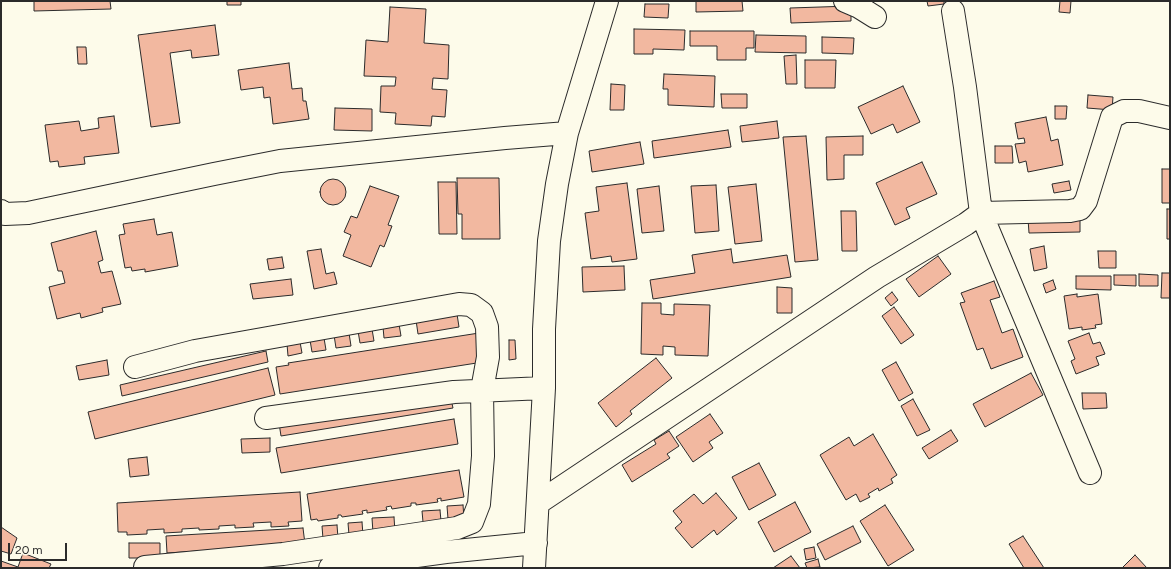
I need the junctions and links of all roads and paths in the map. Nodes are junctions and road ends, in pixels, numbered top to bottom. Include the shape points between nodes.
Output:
1 (607, 1) edge
2 (845, 1) edge
3 (953, 11) dead end
4 (875, 17) dead end
5 (1170, 118) edge
6 (567, 133) junction
7 (1, 211) edge
8 (981, 213) junction
9 (136, 367) dead end
10 (544, 388) junction
11 (482, 390) junction
12 (266, 418) dead end
13 (1090, 473) dead end
14 (538, 503) junction
15 (536, 543) junction
16 (145, 568) edge
17 (330, 568) edge
18 (534, 568) edge

1 - 6 street
2 - 4 street
3 - 8 street
5 - 8 street via 1139,111 1124,111 1112,117 1086,201 1080,209
6 - 7 street via 280,161 28,213 6,214
6 - 10 street via 549,241 544,329
8 - 13 street
8 - 14 street via 877,277
9 - 11 street via 195,352 459,304 471,305 482,313 487,328 488,357
10 - 11 street
10 - 14 street
11 - 12 street
11 - 16 street via 483,456 479,504 472,522 457,528 283,554
14 - 15 street
15 - 17 street
15 - 18 street

